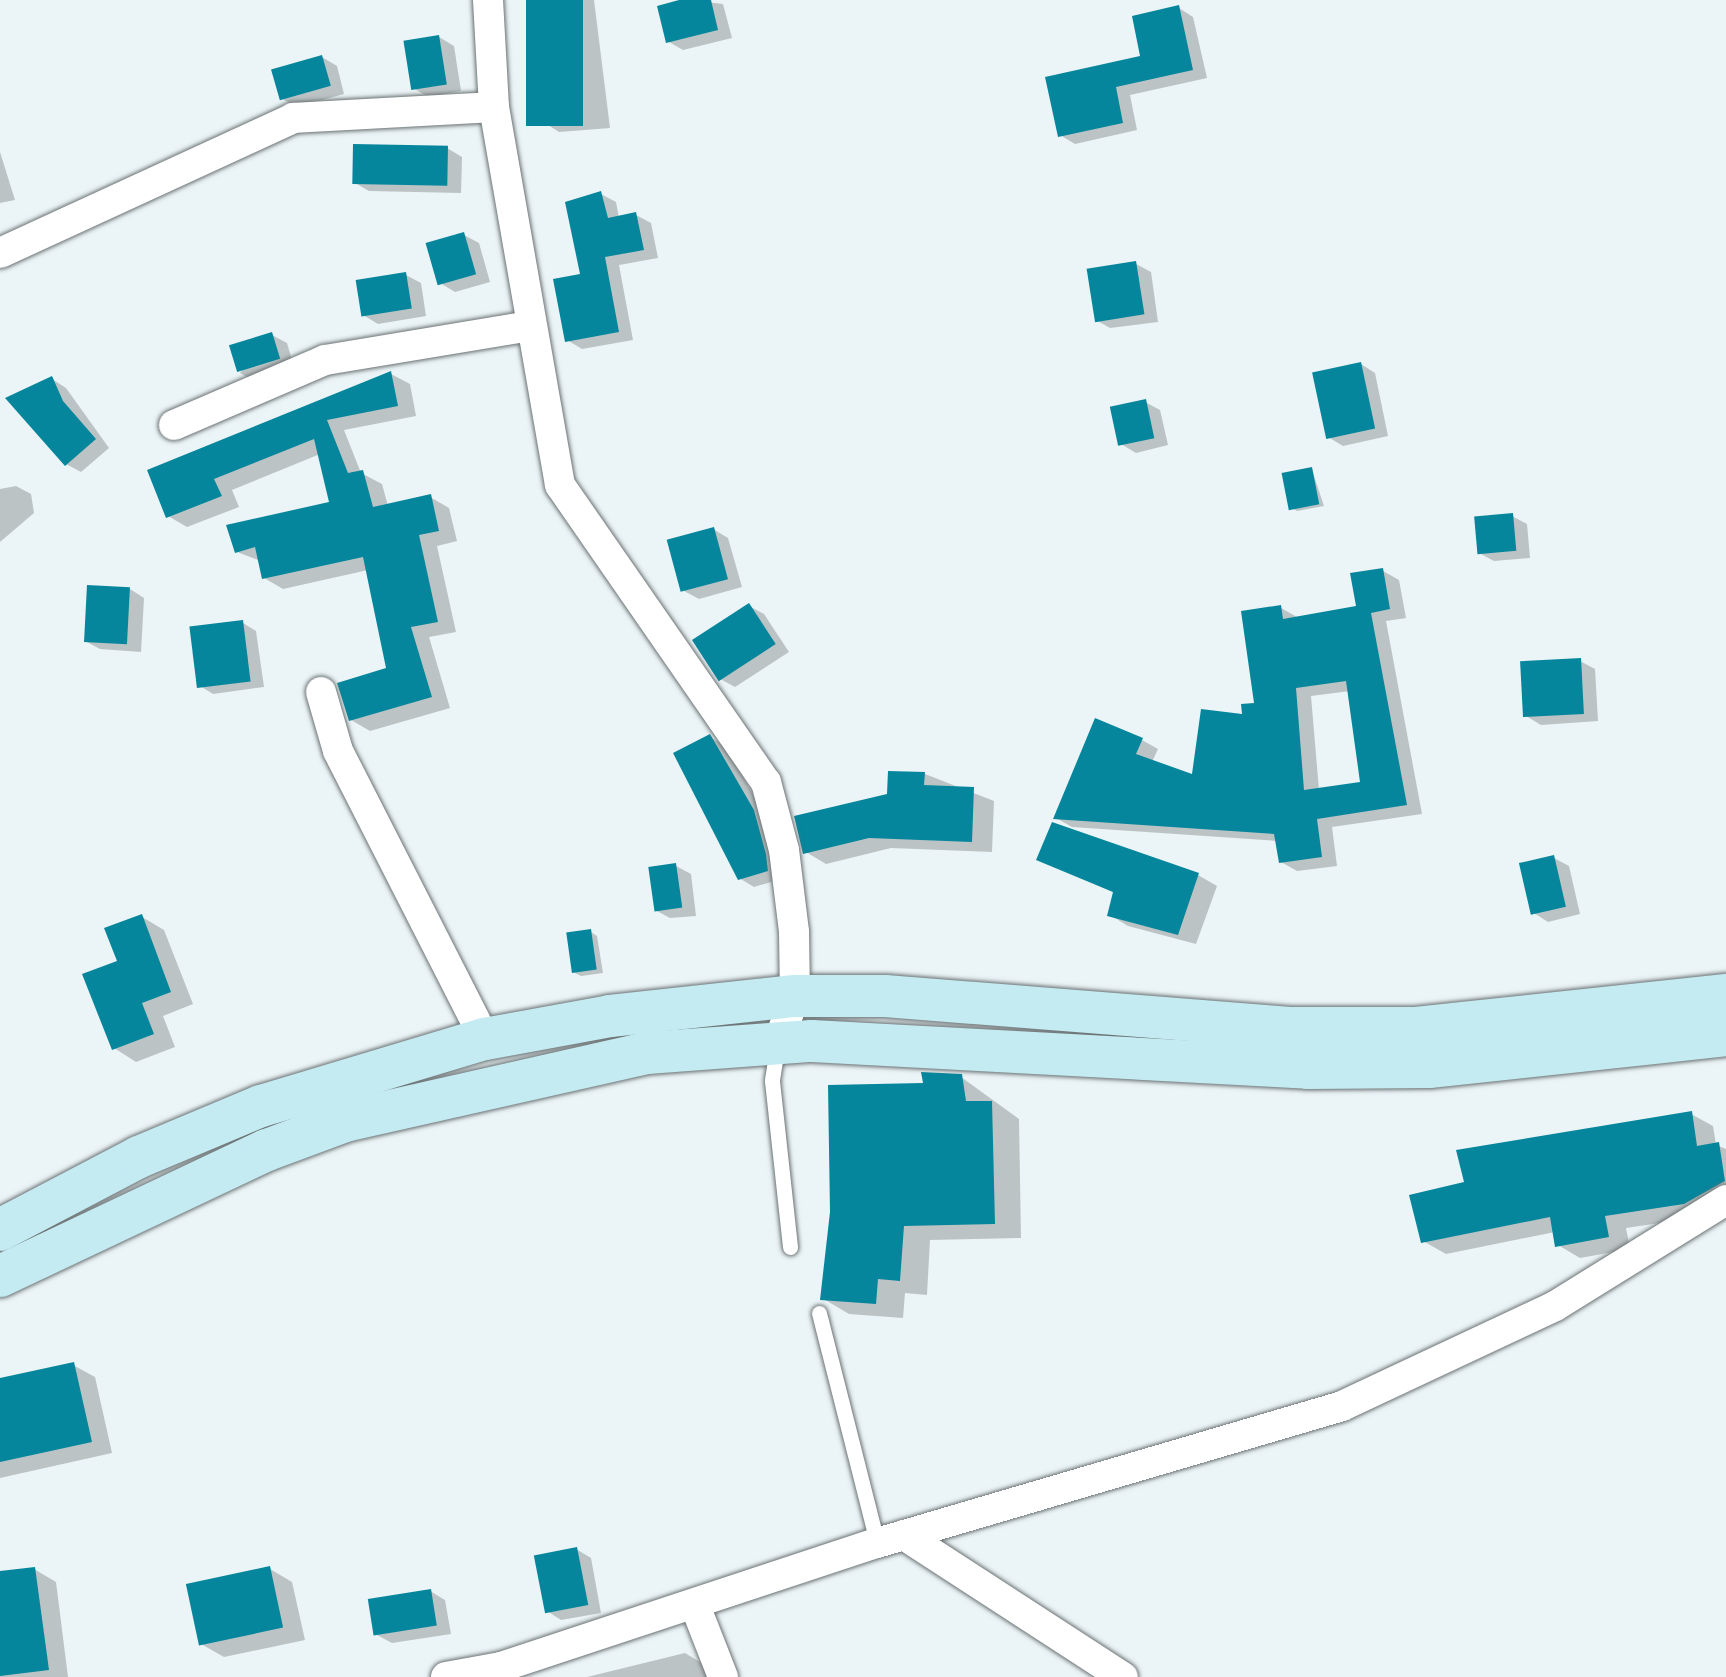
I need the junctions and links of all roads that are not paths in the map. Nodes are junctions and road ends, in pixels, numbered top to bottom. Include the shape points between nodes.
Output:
1 (488, 0) edge
2 (494, 107) junction
3 (0, 253) edge
4 (531, 326) junction
5 (174, 425) dead end
6 (321, 692) dead end
7 (1726, 994) edge
8 (796, 996) junction
9 (1726, 1035) edge
10 (485, 1039) junction
11 (778, 1043) junction
12 (1726, 1200) edge
13 (0, 1230) edge
14 (790, 1247) dead end
15 (0, 1276) edge
16 (819, 1313) dead end
17 (891, 1539) junction
18 (696, 1608) junction
19 (446, 1677) edge
20 (723, 1677) edge
21 (1124, 1677) edge

1 - 2 street
2 - 3 street via 293,118
2 - 4 street
4 - 5 street via 325,360
4 - 8 street via 560,485 766,782 784,850
6 - 10 street via 338,751
7 - 8 main road via 1416,1028 1293,1028 956,1000
8 - 10 main road via 610,1016
8 - 11 street
9 - 11 main road via 1429,1067 1325,1068 953,1044
10 - 13 main road via 261,1106 139,1158
11 - 14 lane via 772,1082
11 - 15 main road via 578,1064 345,1121 236,1164
12 - 17 street via 1555,1306 1342,1406
16 - 17 lane
17 - 18 street
17 - 21 street
18 - 19 street via 502,1667
18 - 20 street

